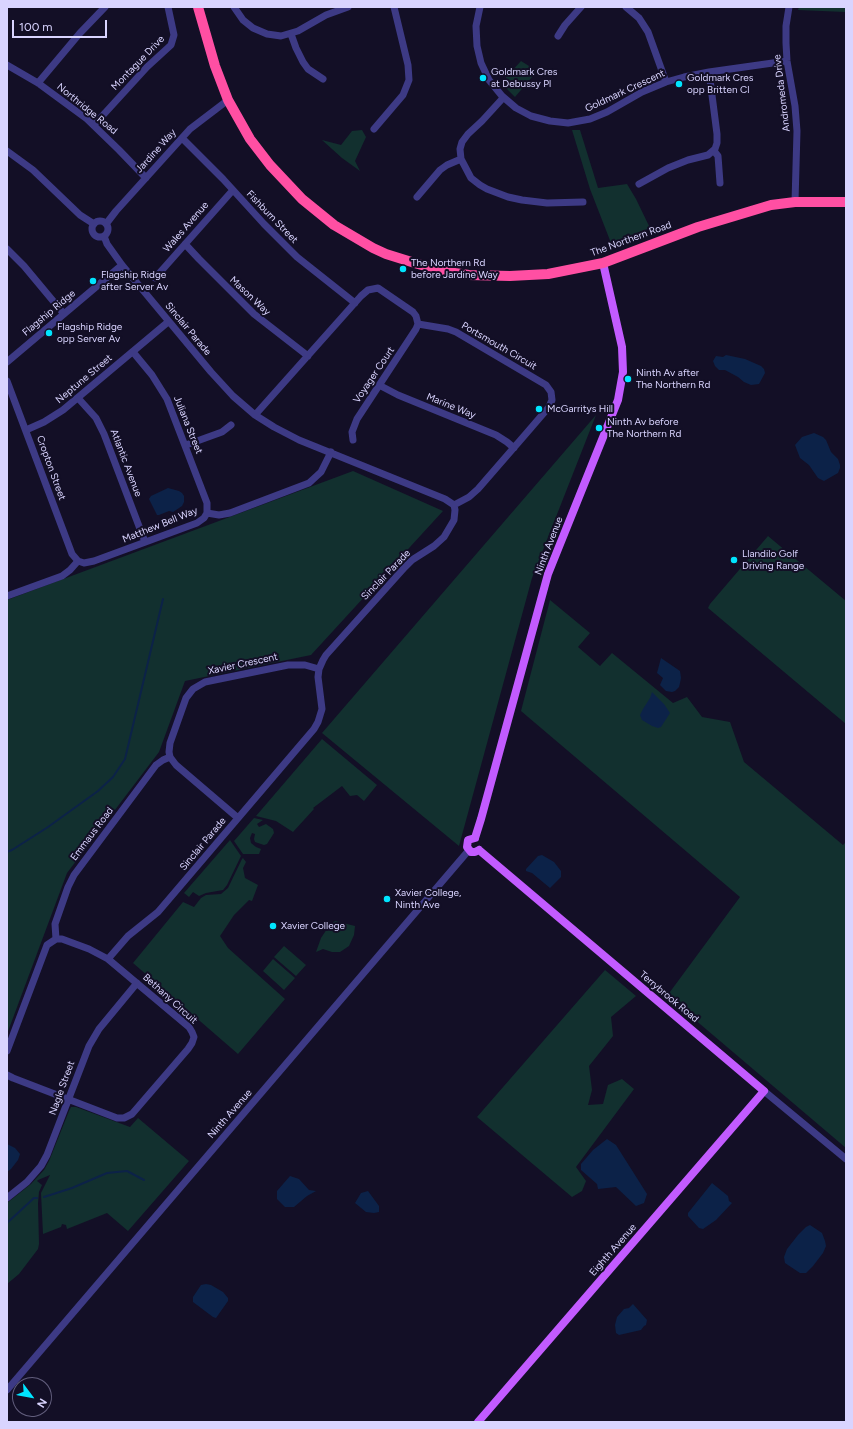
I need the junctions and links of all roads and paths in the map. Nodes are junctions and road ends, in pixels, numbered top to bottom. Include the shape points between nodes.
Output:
1 (105, 7) edge
2 (168, 7) edge
3 (198, 7) edge
4 (234, 7) edge
5 (348, 7) edge
6 (394, 7) edge
7 (480, 7) edge
8 (581, 7) edge
9 (626, 7) edge
10 (789, 7) edge
11 (291, 34) junction
12 (558, 36) dead end
13 (788, 61) junction
14 (7, 65) edge
15 (709, 72) junction
16 (323, 79) dead end
17 (666, 82) junction
18 (38, 83) junction
19 (503, 98) junction
20 (228, 100) junction
21 (94, 125) junction
22 (374, 129) dead end
23 (182, 138) junction
24 (7, 151) edge
25 (714, 152) junction
26 (461, 159) junction
27 (146, 178) junction
28 (720, 183) dead end
29 (639, 184) dead end
30 (233, 190) junction
31 (417, 196) dead end
32 (583, 202) dead end
33 (795, 202) junction
34 (846, 202) edge
35 (94, 224) junction
36 (106, 224) junction
37 (104, 236) junction
38 (185, 244) junction
39 (7, 249) edge
40 (603, 263) junction
41 (122, 265) junction
42 (155, 278) dead end
43 (355, 302) junction
44 (64, 314) junction
45 (168, 322) junction
46 (418, 324) junction
47 (132, 352) junction
48 (308, 356) junction
49 (7, 362) edge
50 (7, 380) edge
51 (379, 385) junction
52 (78, 398) junction
53 (255, 415) junction
54 (231, 424) dead end
55 (26, 430) junction
56 (353, 440) dead end
57 (186, 445) junction
58 (514, 448) junction
59 (330, 452) junction
60 (454, 505) junction
61 (208, 513) junction
62 (145, 542) junction
63 (78, 561) junction
64 (7, 587) edge
65 (8, 595) edge
66 (319, 669) junction
67 (170, 757) junction
68 (238, 818) junction
69 (475, 838) junction
70 (469, 850) junction
71 (478, 850) junction
72 (56, 939) junction
73 (108, 959) junction
74 (137, 984) junction
75 (7, 1051) edge
76 (7, 1075) edge
77 (764, 1091) junction
78 (68, 1099) junction
79 (846, 1159) edge
80 (7, 1198) edge
81 (7, 1390) edge
82 (478, 1422) edge

1 - 18 street
2 - 21 street, Montague Drive via 174,35 171,45 142,72
3 - 20 highway, The Northern Road
4 - 11 street via 243,20 257,31 271,35
5 - 11 street via 326,15
6 - 22 street via 408,65 409,80 403,95
7 - 19 street, Goldmark Crescent via 476,31 478,53 486,75
8 - 12 street
9 - 17 street via 639,18 646,29
10 - 13 street, Andromeda Drive via 786,36
11 - 16 street via 303,62
13 - 15 street, Goldmark Crescent
13 - 33 street, Andromeda Drive via 796,122
14 - 18 street, Northridge Road
15 - 17 street, Goldmark Crescent
15 - 25 street via 717,134
17 - 19 street, Goldmark Crescent via 601,115 574,122 550,122 531,116
18 - 21 street, Northridge Road
19 - 26 street via 464,139 460,150
20 - 23 street, Jardine Way
20 - 40 highway, The Northern Road via 260,152 292,189 334,225 386,254 432,268 485,277 537,275
21 - 27 street, Northridge Road
23 - 27 street, Jardine Way
23 - 30 street, Fishburn Street
24 - 35 street via 33,170 80,215
25 - 28 street via 718,156
25 - 29 street via 668,168
26 - 31 street via 440,170
26 - 32 street via 474,181 502,195 542,203
27 - 36 street, Jardine Way
30 - 38 street, Wales Avenue
30 - 43 street, Fishburn Street via 298,257
33 - 34 highway, The Northern Road
33 - 40 highway, The Northern Road via 758,209 698,227
35 - 36 street via 100,221
35 - 37 street via 94,234
36 - 37 street via 108,231
37 - 41 street, Sinclair Parade
38 - 42 street, Wales Avenue
38 - 48 street, Mason Way via 254,314
39 - 44 street
40 - 69 main road, Ninth Avenue via 622,346 623,372 618,400 548,574
41 - 44 street, Flagship Ridge
41 - 45 street, Sinclair Parade
43 - 46 street via 368,290 378,288 413,312
43 - 48 street
44 - 49 street, Flagship Ridge
45 - 47 street, Neptune Street
45 - 53 street, Sinclair Parade via 223,386
46 - 51 street, Voyager Court
46 - 58 street, Portsmouth Circuit via 456,332 550,389 552,397 549,407
47 - 52 street, Neptune Street
47 - 57 street, Juliana Street via 152,375 167,399
48 - 53 street
50 - 55 street, Cropton Street
51 - 56 street, Voyager Court via 357,419 352,432
51 - 58 street, Marine Way via 496,436
52 - 55 street, Neptune Street via 53,417
52 - 62 street, Atlantic Avenue via 96,418 104,434
53 - 59 street, Sinclair Parade via 285,433
54 - 57 street via 222,432
55 - 63 street, Cropton Street via 72,554
57 - 61 street, Juliana Street via 207,503
58 - 60 street, Portsmouth Circuit via 474,493
59 - 60 street, Sinclair Parade via 446,499
59 - 61 street, Matthew Bell Way via 321,472 309,483 230,514
60 - 66 street, Sinclair Parade via 455,514 444,537 405,567 326,655
61 - 62 street, Matthew Bell Way via 201,521
62 - 63 street, Matthew Bell Way via 94,561
63 - 65 street via 62,576
64 - 65 street
66 - 67 street, Xavier Crescent via 305,665 288,665 199,685 189,693 183,704 170,743
66 - 68 street, Sinclair Parade via 318,685 322,709 318,722
67 - 68 street
67 - 72 street, Emmaus Road via 156,766 74,875 55,924
68 - 73 street, Sinclair Parade via 158,912 128,936
69 - 70 main road via 467,842
69 - 71 main road via 480,842
70 - 71 main road
70 - 81 street, Ninth Avenue
71 - 77 main road, Terrybrook Road
72 - 73 street, Bethany Circuit via 89,949
72 - 75 street via 47,945
73 - 74 street, Bethany Circuit
74 - 78 street, Nagle Street via 95,1035 85,1053
74 - 78 street, Bethany Circuit via 191,1030 194,1038 191,1046 127,1117 117,1118
76 - 78 street, Bethany Circuit
77 - 79 street, Terrybrook Road
77 - 82 main road, Eighth Avenue
78 - 80 street, Nagle Street via 41,1166 27,1182

